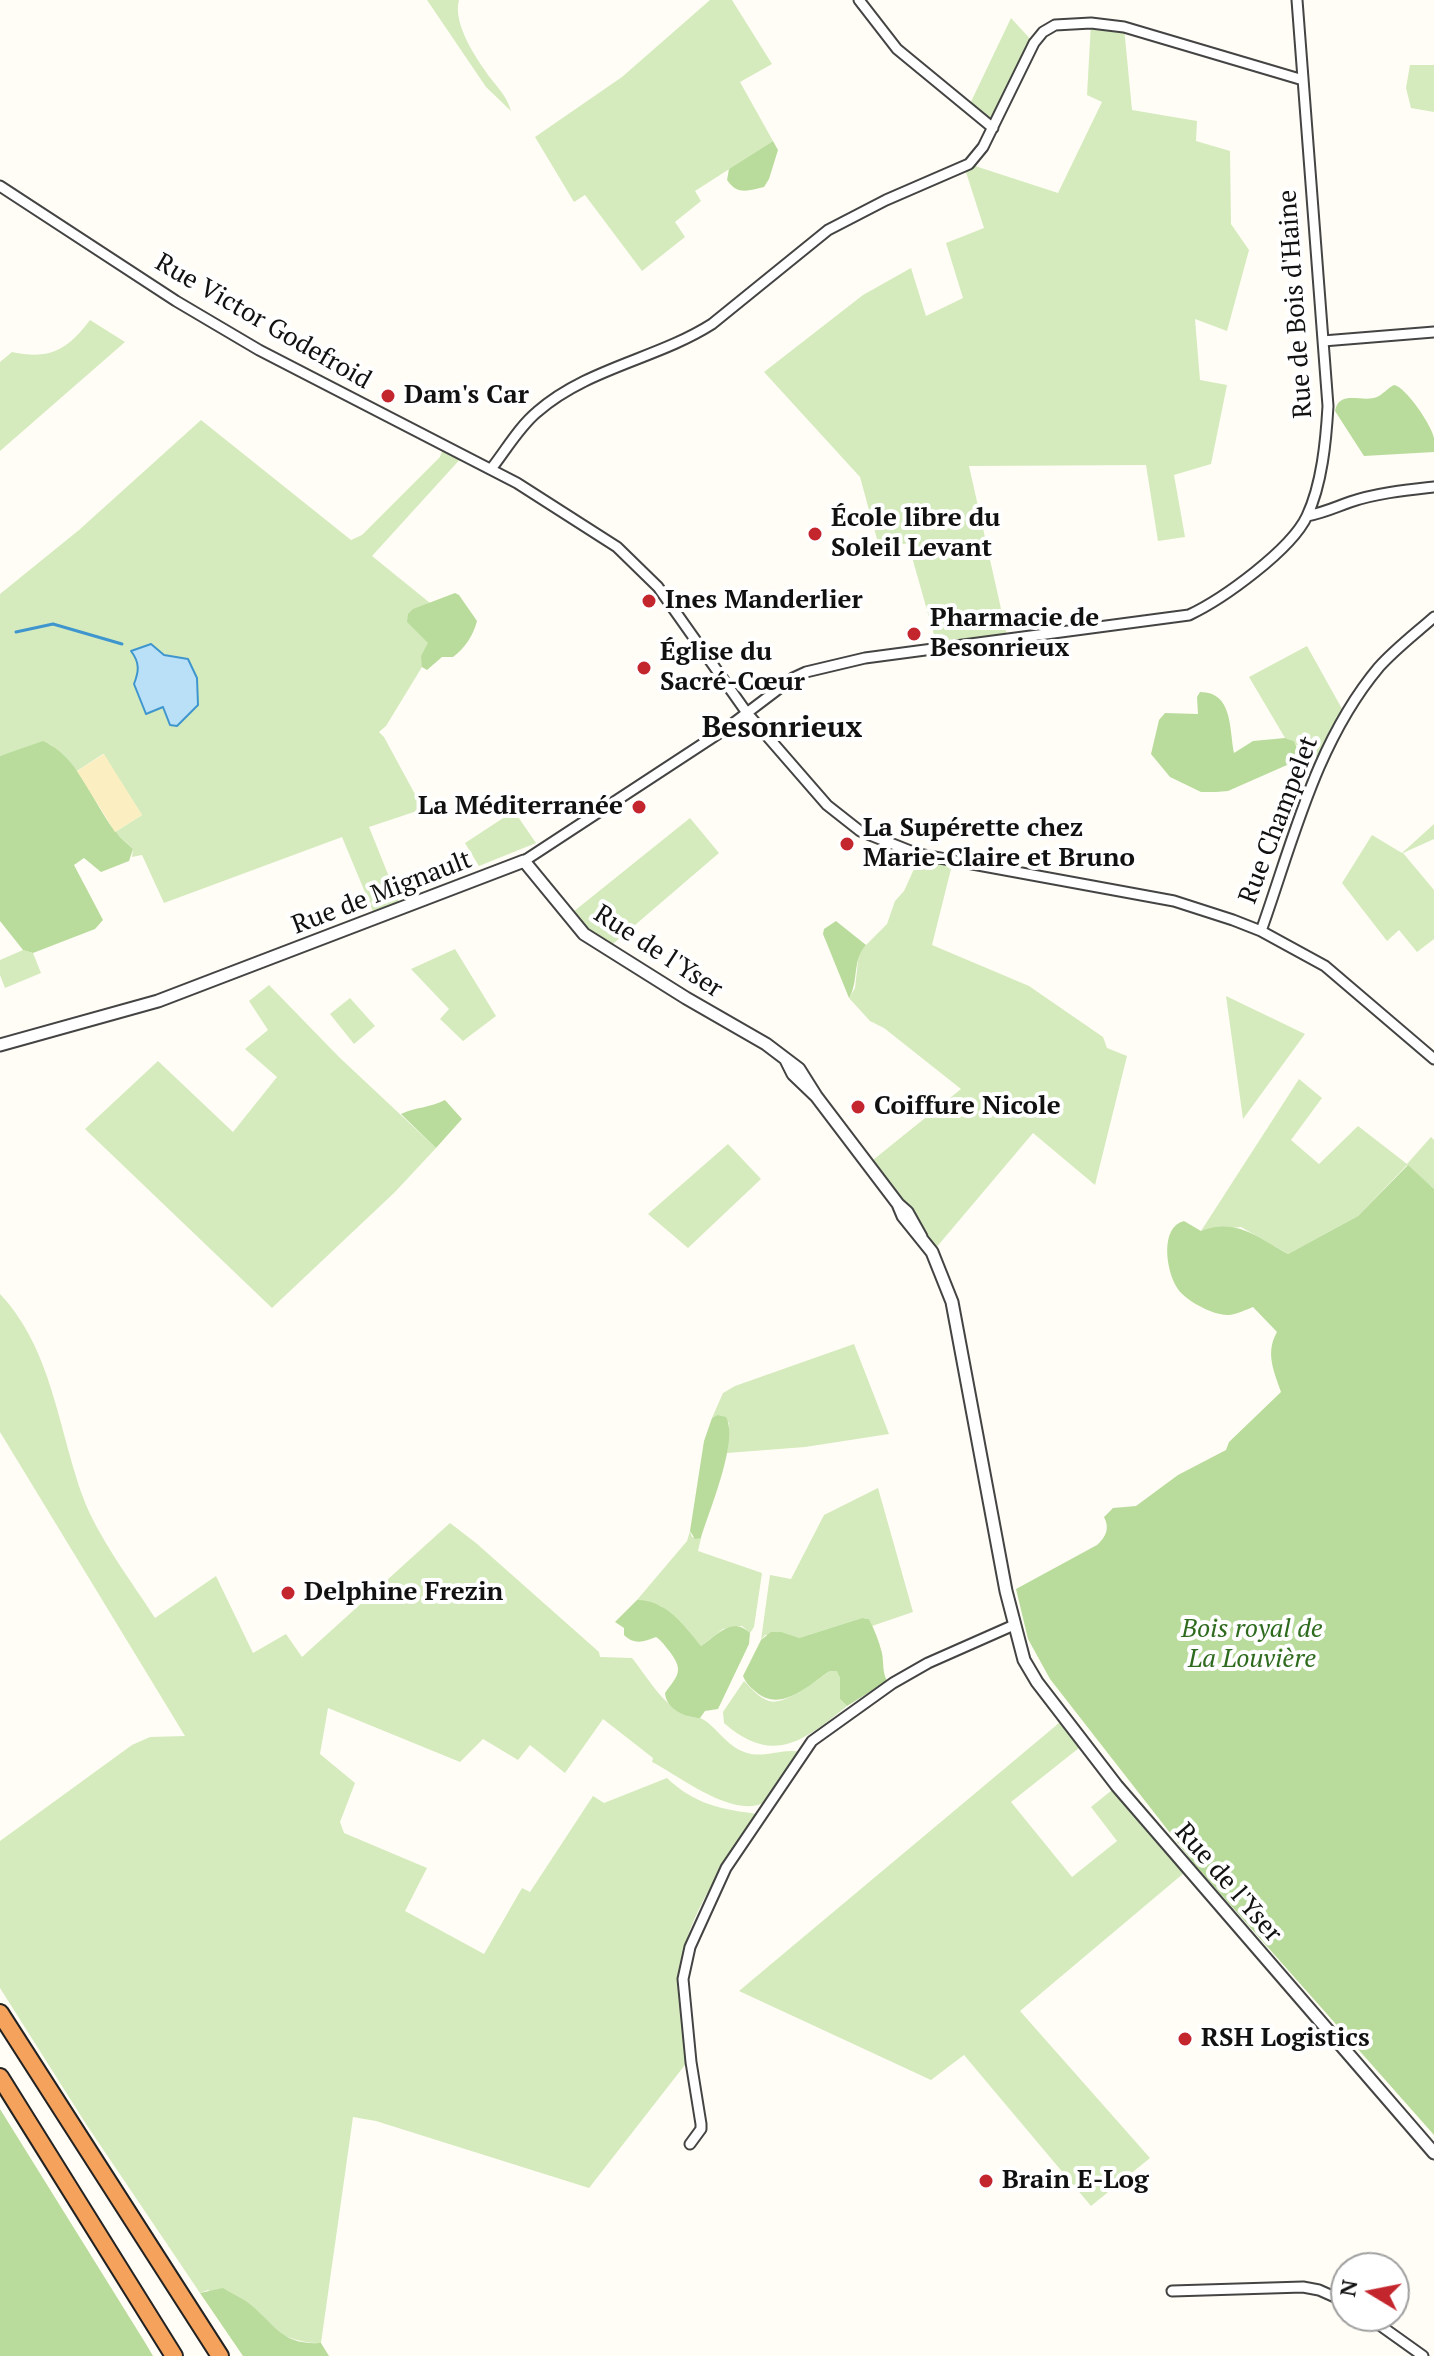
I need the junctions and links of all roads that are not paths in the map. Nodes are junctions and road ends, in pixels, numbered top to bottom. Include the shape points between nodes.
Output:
1 (859, 0) edge
2 (1297, 0) edge
3 (1303, 80) junction
4 (993, 128) junction
5 (0, 186) edge
6 (1434, 332) edge
7 (1323, 341) junction
8 (491, 469) junction
9 (1434, 487) edge
10 (1307, 516) junction
11 (1434, 617) edge
12 (747, 713) junction
13 (524, 861) junction
14 (1261, 931) junction
15 (0, 1045) edge
16 (1434, 1059) edge
17 (1014, 1625) junction
18 (0, 2013) edge
19 (0, 2077) edge
20 (690, 2144) dead end
21 (1434, 2153) edge
22 (1172, 2291) dead end
23 (1330, 2295) edge
24 (1389, 2332) edge
25 (170, 2352) edge
26 (220, 2356) edge
27 (1423, 2356) edge

1 - 4 street via 897,49
2 - 3 street, Rue de Bois d'Haine
3 - 4 street via 1124,27 1062,23 1038,37
3 - 7 street, Rue de Bois d'Haine
4 - 8 street via 969,164 828,230 712,324 604,372 540,409
5 - 8 street, Rue Victor Godefroid via 259,350
6 - 7 street
7 - 10 street, Rue de Bois d'Haine via 1327,423
8 - 12 street, Rue Victor Godefroid via 590,527 635,562 677,611
9 - 10 street via 1367,498
10 - 12 street, Rue de Bois d'Haine via 1227,595 1189,615 829,665 793,678
11 - 14 street, Rue Champelet via 1377,670 1332,739
12 - 13 street, Rue de Mignault
12 - 14 street, Rue Victor Godefroid via 827,805 881,841 918,854 1174,901
13 - 15 street, Rue de Mignault via 158,1001
13 - 17 street, Rue de l'Yser via 584,934 786,1060 907,1212 941,1269 952,1302
14 - 16 street, Rue Victor Godefroid via 1337,975
17 - 20 street via 893,1683 812,1741 726,1868 690,1947 683,1979 701,2124
17 - 21 street, Rue de l'Yser via 1037,1682 1117,1786
18 - 26 highway
19 - 25 highway
22 - 23 street via 1303,2287
24 - 27 street

